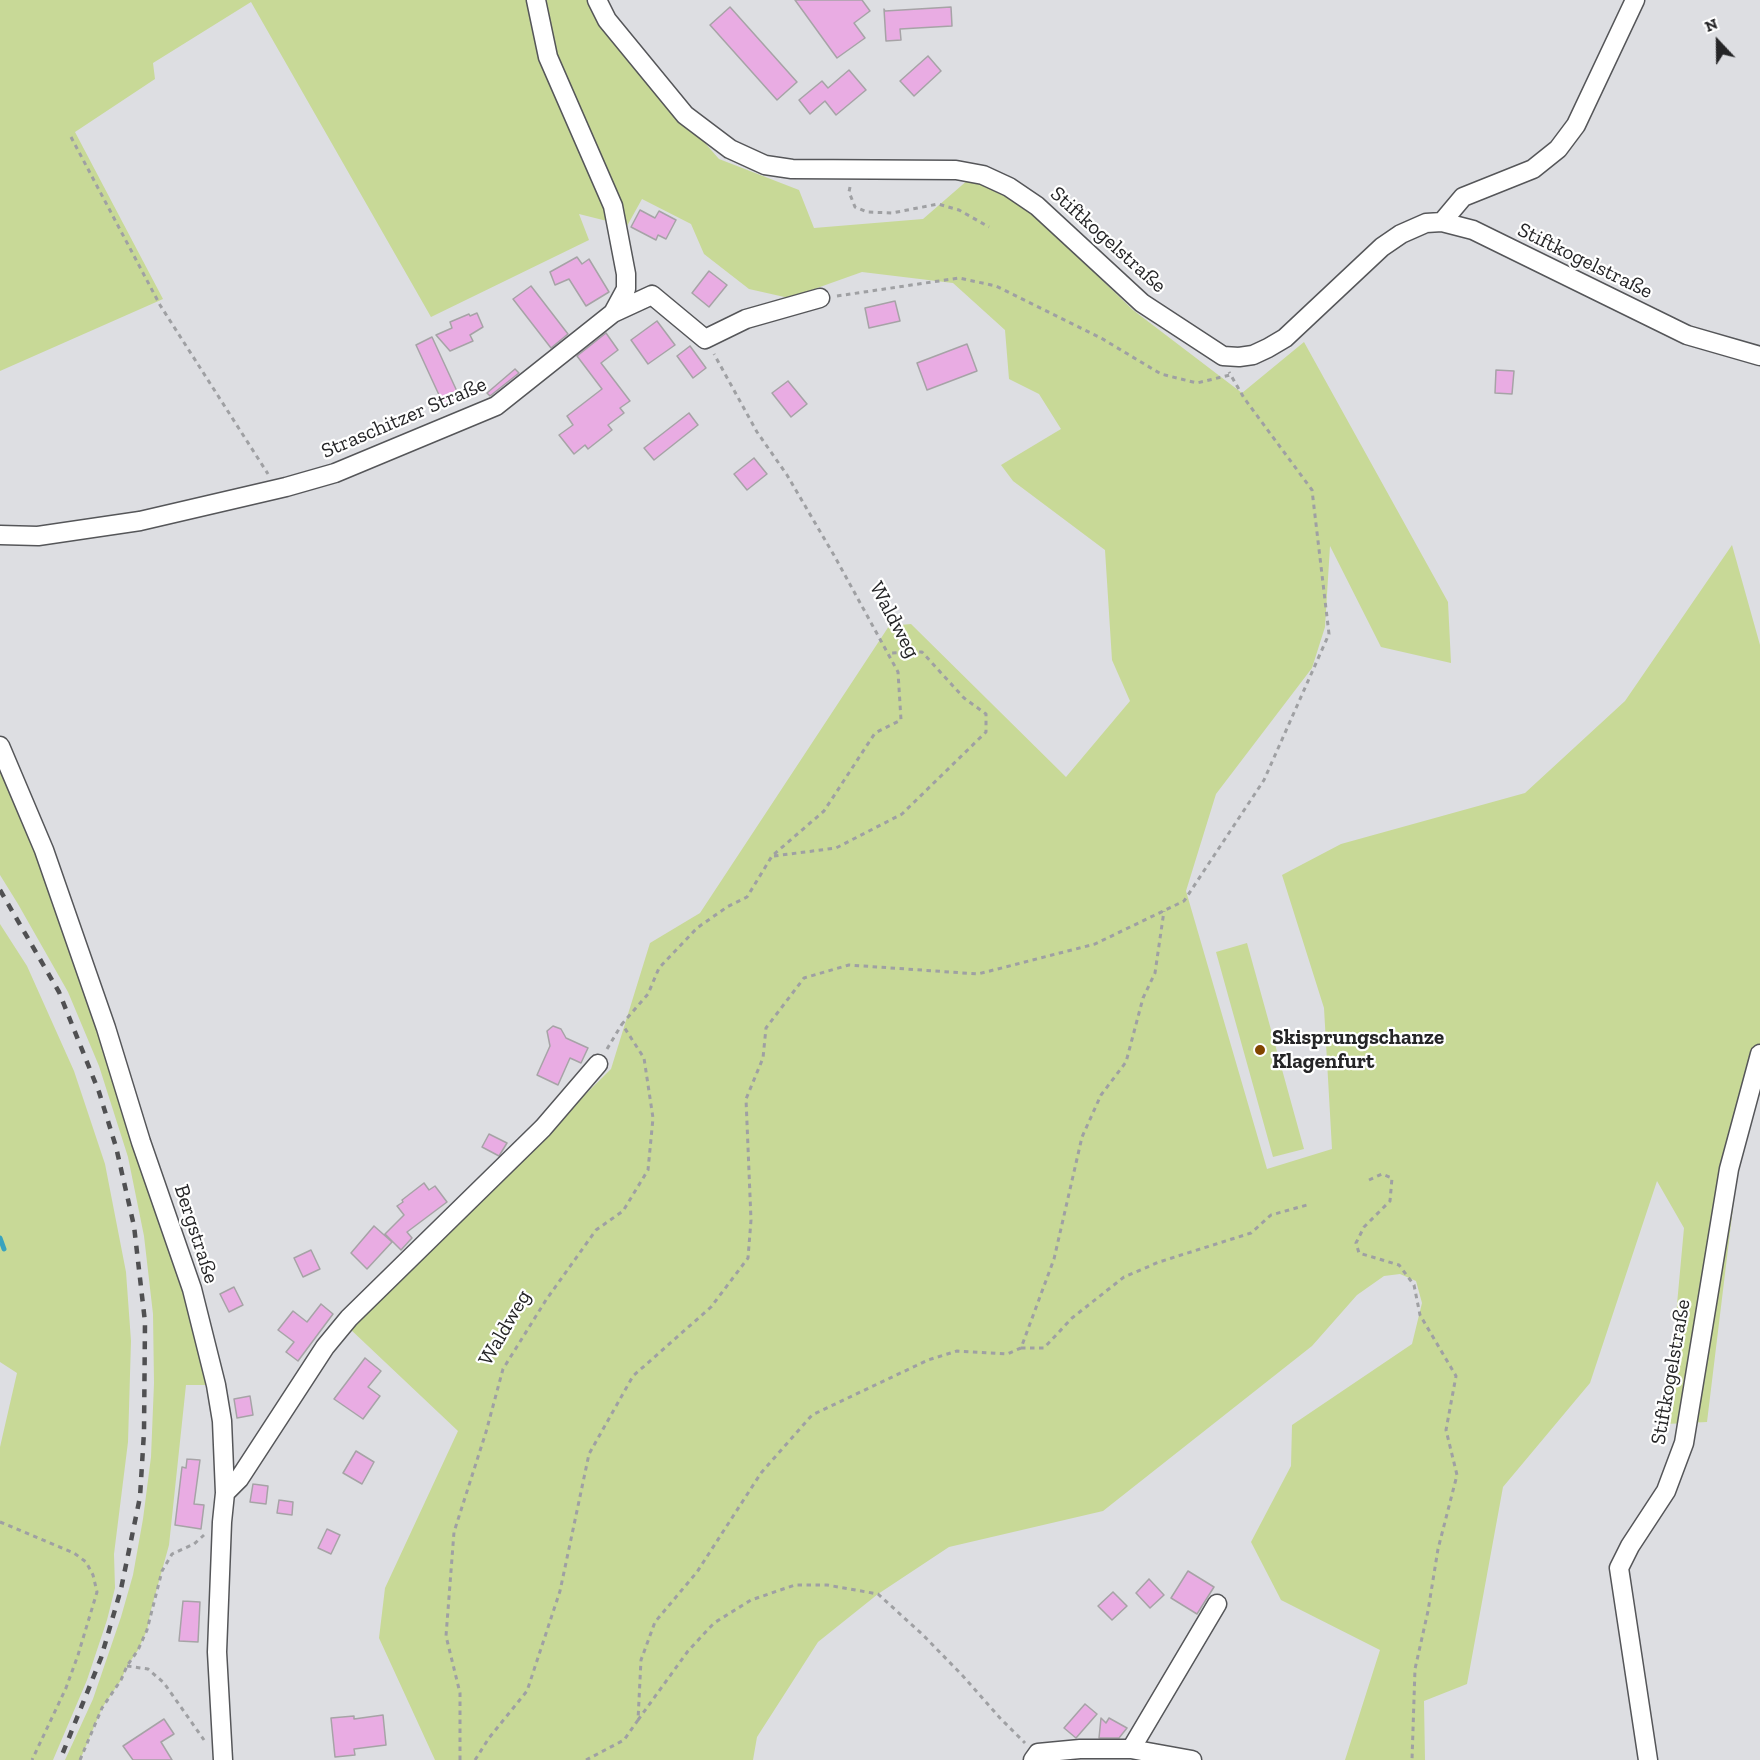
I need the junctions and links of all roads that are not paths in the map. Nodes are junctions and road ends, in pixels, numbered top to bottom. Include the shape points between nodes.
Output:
1 (536, 0) edge
2 (597, 0) edge
3 (1635, 0) edge
4 (1442, 222) junction
5 (626, 274) junction
6 (652, 295) junction
7 (820, 298) road end
8 (613, 313) junction
9 (1760, 356) edge
10 (0, 535) edge
11 (0, 746) edge
12 (1760, 1054) edge
13 (598, 1064) road end
14 (225, 1493) junction
15 (1217, 1604) dead end
16 (1131, 1749) junction
17 (1036, 1757) edge
18 (223, 1760) edge
19 (1192, 1760) edge
20 (1648, 1760) edge

1 - 5 street, Straschitzer Straße via 548,57 613,206
2 - 4 street, Stiftkogelstraße via 607,20 685,115 730,149 765,165 792,169 956,170 983,175 1037,206 1142,303 1223,356 1253,355 1285,338 1382,248 1426,223
3 - 4 street via 1576,125 1558,149 1533,169 1464,197
4 - 9 street, Stiftkogelstraße via 1473,230 1687,335
5 - 6 street
5 - 8 street, Straschitzer Straße via 626,290
6 - 7 street via 705,339 746,319
6 - 8 street
8 - 10 street, Straschitzer Straße via 496,406 335,473 140,521 39,536
11 - 14 street, Bergstraße via 44,850 192,1289 222,1421
12 - 20 street, Stiftkogelstraße via 1729,1169 1684,1443 1666,1491 1619,1568
13 - 14 street via 543,1128 349,1318 325,1347 239,1479
14 - 18 street, Bergstraße via 217,1652
15 - 16 street
16 - 17 street via 1080,1749
16 - 19 street

